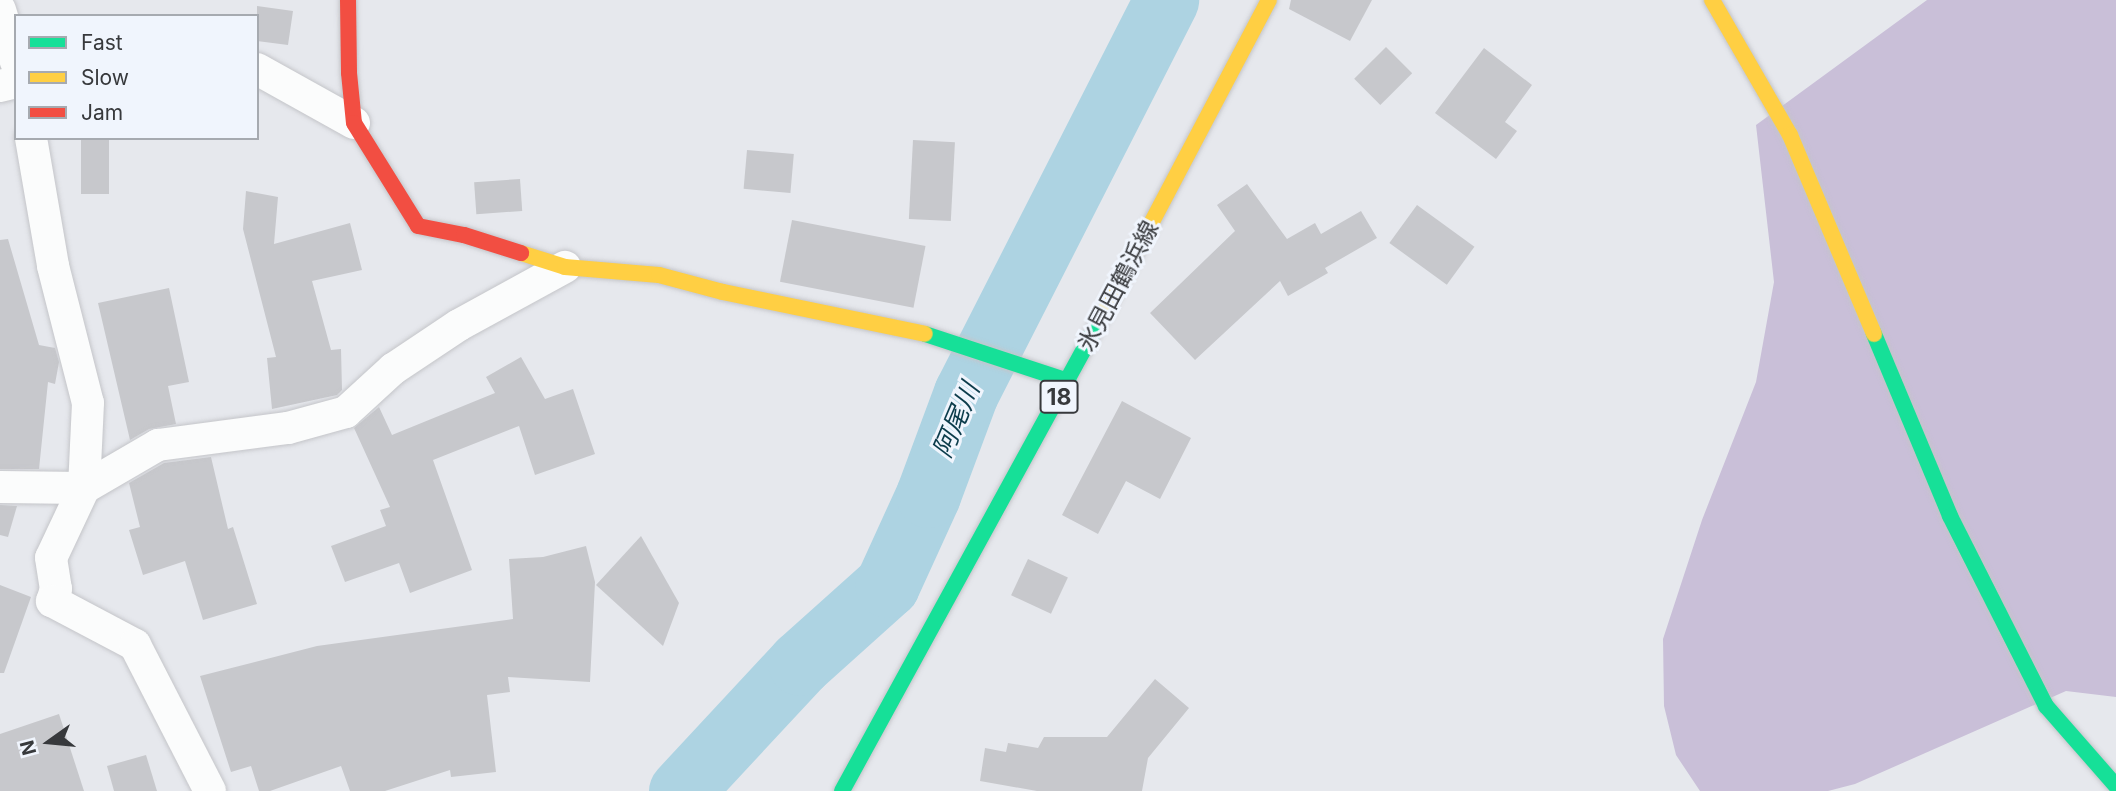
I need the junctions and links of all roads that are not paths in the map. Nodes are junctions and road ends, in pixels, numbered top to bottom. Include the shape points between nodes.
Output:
1 (348, 0) edge
2 (1269, 0) edge
3 (1712, 0) edge
4 (0, 10) edge
5 (14, 56) edge
6 (259, 70) edge
7 (354, 123) junction
8 (31, 140) edge
9 (565, 267) junction
10 (1068, 381) junction
11 (0, 487) edge
12 (83, 488) junction
13 (2116, 786) edge
14 (210, 791) edge
15 (842, 791) edge

1 - 7 street
2 - 10 street, 氷見田鶴浜線 / 18
3 - 13 street via 1790,135 1950,516 2046,706
4 - 5 street
6 - 7 street
7 - 9 street via 418,226 464,235
8 - 12 street via 54,266 88,403
9 - 10 street via 659,275 939,337
9 - 12 street via 458,325 393,369 346,412 288,429 158,445
10 - 15 street, 氷見田鶴浜線 / 18
11 - 12 street
12 - 14 street via 51,558 56,589 52,601 135,645

